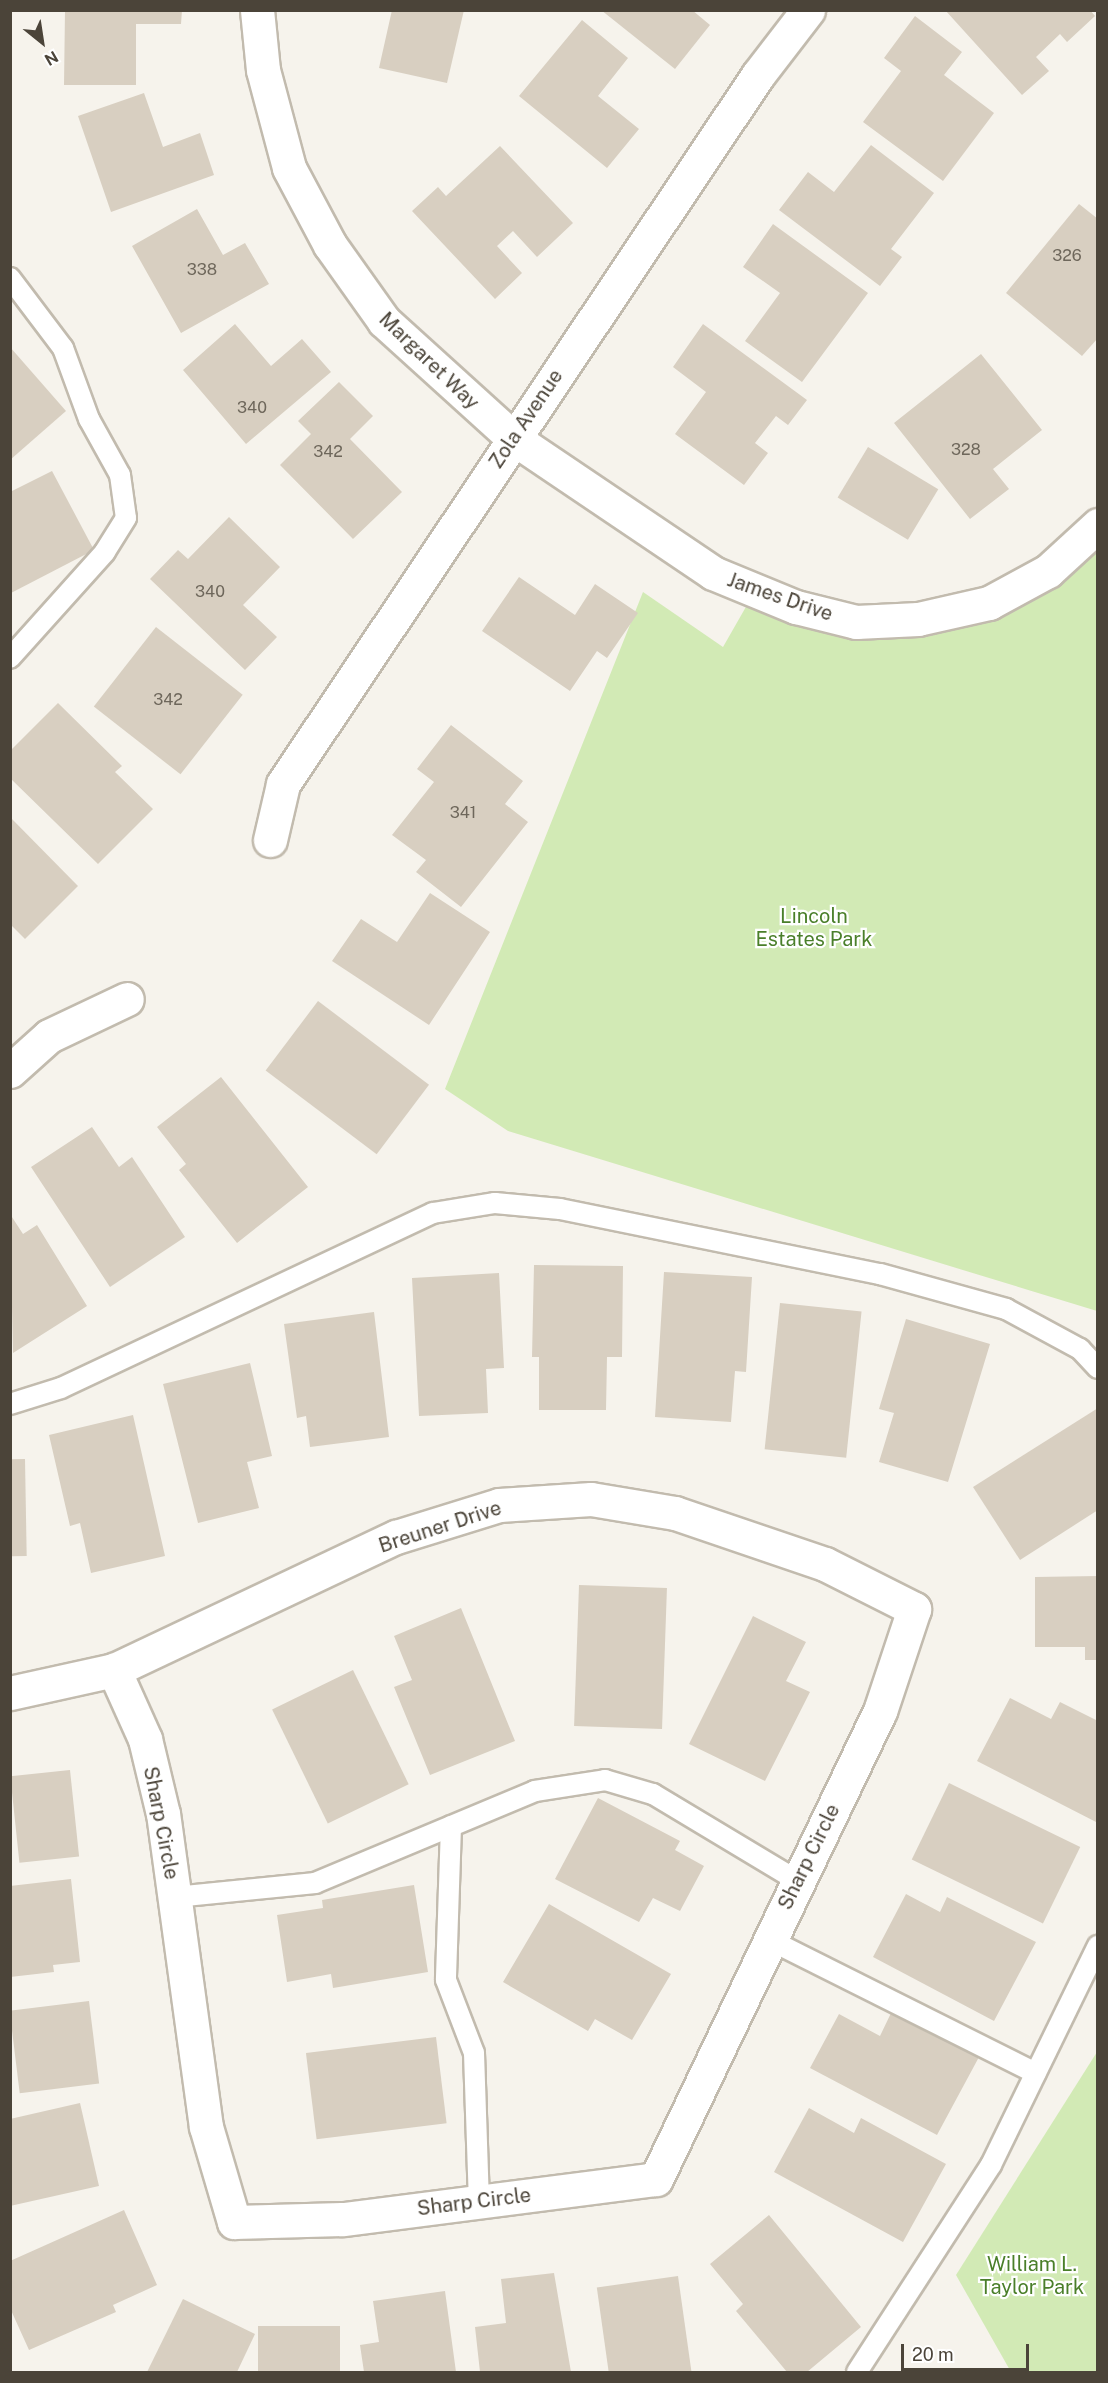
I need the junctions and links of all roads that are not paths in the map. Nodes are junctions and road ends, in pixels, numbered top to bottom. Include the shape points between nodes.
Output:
1 (257, 10) edge
2 (808, 10) edge
3 (10, 278) edge
4 (513, 438) junction
5 (1098, 525) edge
6 (10, 658) edge
7 (270, 840) dead end
8 (127, 999) dead end
9 (10, 1071) edge
10 (1098, 1368) edge
11 (10, 1404) edge
12 (914, 1609) joint
13 (114, 1670) junction
14 (10, 1693) edge
15 (452, 1826) junction
16 (798, 1881) junction
17 (175, 1897) junction
18 (770, 1940) junction
19 (1098, 1946) edge
20 (1036, 2073) junction
21 (479, 2201) junction
22 (857, 2373) edge

1 - 4 street, Margaret Way via 263,70 289,168 330,246 384,321
2 - 4 street, Zola Avenue via 758,75
3 - 6 lane via 63,348 89,419 120,475 126,518 105,552
4 - 5 street, James Drive via 713,573 796,607 856,622 918,619 989,603 1048,571
4 - 7 street, Zola Avenue via 283,784
8 - 9 street via 49,1036
10 - 11 lane via 1080,1349 1006,1309 880,1274 560,1209 495,1203 433,1213 62,1388
12 - 13 street, Breuner Drive via 825,1564 675,1513 591,1499 499,1505 396,1537
12 - 16 street, Sharp Circle via 880,1710
13 - 14 street, Breuner Drive
13 - 17 street, Sharp Circle via 145,1739
15 - 16 lane via 535,1791 605,1780 653,1794
15 - 17 lane via 315,1883
15 - 21 lane via 446,1980 474,2053
16 - 18 street, Sharp Circle
17 - 21 street, Sharp Circle via 206,2127 234,2222 342,2219
18 - 20 lane
18 - 21 street, Sharp Circle via 656,2178
19 - 20 lane
20 - 22 lane via 991,2165

